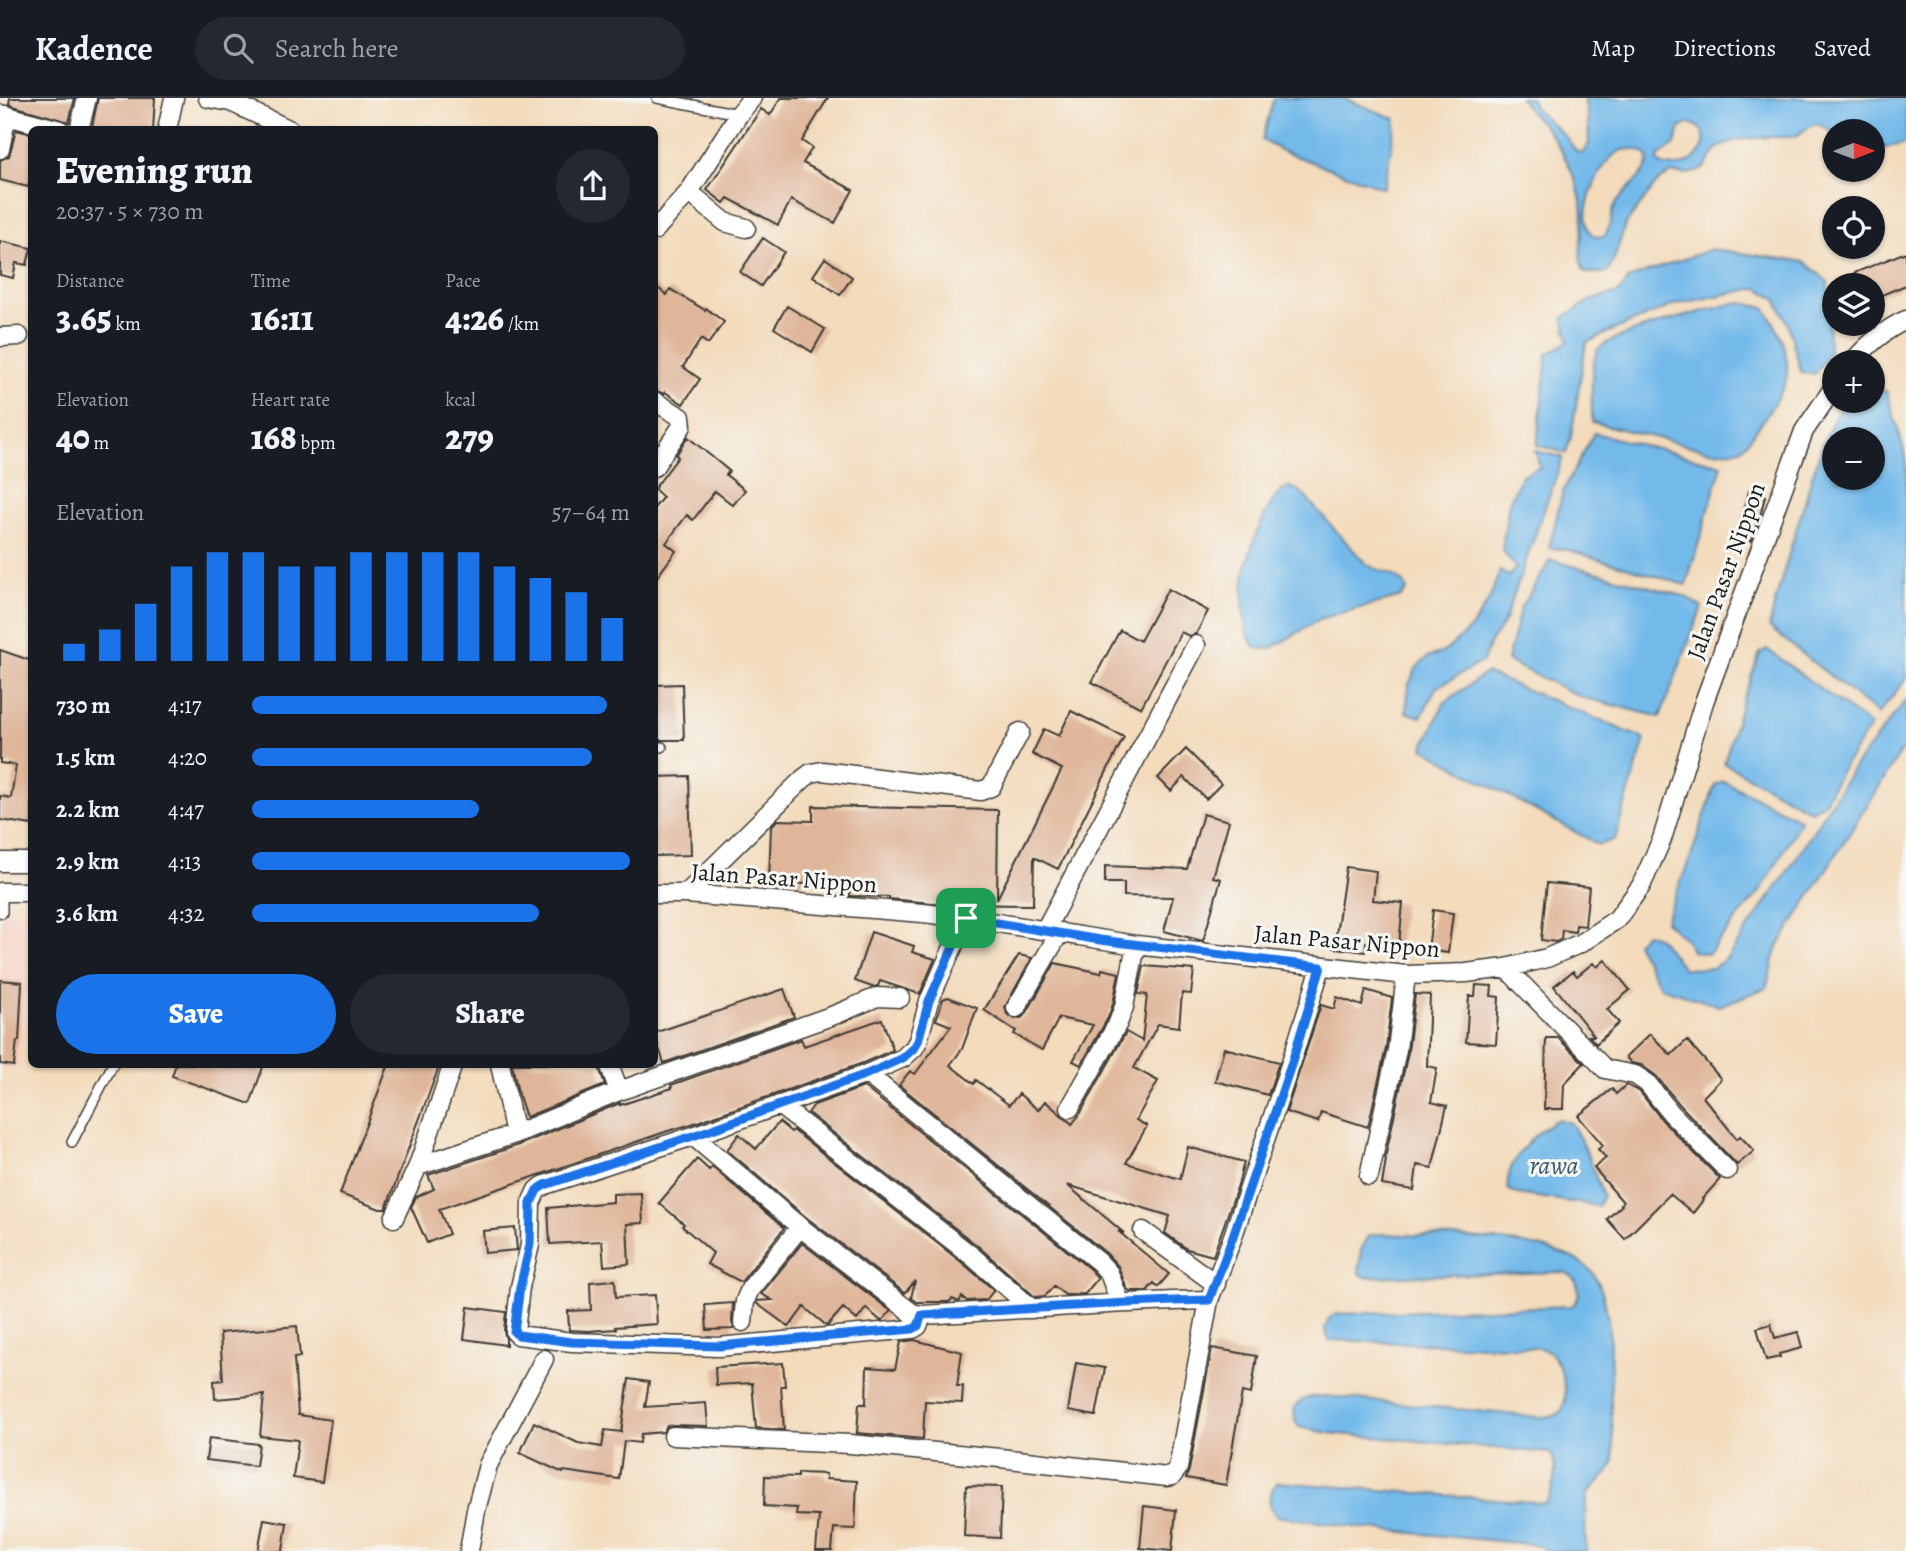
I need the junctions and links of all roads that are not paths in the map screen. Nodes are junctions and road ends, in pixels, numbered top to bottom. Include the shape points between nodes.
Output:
1 (87, 98) edge
2 (174, 98) edge
3 (208, 98) edge
4 (657, 98) edge
5 (752, 98) edge
6 (3, 114) edge
7 (739, 114) junction
8 (46, 126) edge
9 (80, 126) edge
10 (168, 126) edge
11 (282, 126) edge
12 (0, 149) edge
13 (689, 192) junction
14 (658, 227) edge
15 (746, 228) dead end
16 (1906, 320) edge
17 (19, 335) dead end
18 (0, 337) edge
19 (1863, 350) edge
20 (658, 403) edge
21 (1822, 405) edge
22 (658, 461) edge
23 (1196, 645) dead end
24 (1020, 732) dead end
25 (0, 862) edge
26 (28, 862) edge
27 (1, 892) edge
28 (28, 892) edge
29 (658, 894) edge
30 (686, 894) junction
31 (2, 913) edge
32 (966, 918) junction
33 (1052, 931) junction
34 (1136, 945) junction
35 (1321, 967) junction
36 (1506, 968) junction
37 (1406, 975) junction
38 (900, 998) dead end
39 (1016, 1008) dead end
40 (111, 1068) edge
41 (452, 1068) edge
42 (501, 1068) edge
43 (610, 1068) edge
44 (867, 1074) junction
45 (619, 1091) junction
46 (779, 1105) junction
47 (1070, 1108) dead end
48 (515, 1134) junction
49 (693, 1136) junction
50 (72, 1142) dead end
51 (418, 1166) junction
52 (1727, 1170) dead end
53 (1369, 1176) dead end
54 (394, 1218) dead end
55 (800, 1227) junction
56 (1143, 1231) dead end
57 (1212, 1292) junction
58 (1120, 1302) junction
59 (1032, 1309) junction
60 (922, 1315) junction
61 (743, 1322) dead end
62 (544, 1359) dead end
63 (673, 1436) dead end
64 (469, 1551) edge

1 - 9 street
2 - 10 street
3 - 11 street via 231,102
4 - 7 lane
5 - 7 street
6 - 8 street
6 - 12 street
7 - 13 street
13 - 14 street
13 - 15 street via 725,222
16 - 19 street
17 - 18 street
20 - 22 street via 681,417 682,426
21 - 36 street, Jalan Pasar Nippon via 1804,431 1704,702 1662,839 1641,886 1617,919 1581,943
23 - 33 street
24 - 30 street via 991,787 981,791 811,773
25 - 26 street
27 - 28 street
27 - 31 lane
29 - 30 street, Jalan Pasar Nippon
30 - 32 street, Jalan Pasar Nippon
32 - 33 street, Jalan Pasar Nippon
32 - 44 street via 929,1001 914,1048
33 - 34 street, Jalan Pasar Nippon
33 - 39 street
34 - 35 street, Jalan Pasar Nippon
34 - 47 street via 1118,1023
35 - 37 street, Jalan Pasar Nippon
35 - 57 street
36 - 37 street, Jalan Pasar Nippon
36 - 52 street via 1597,1062 1647,1083
37 - 53 street via 1397,1049
38 - 45 street via 877,997
40 - 50 lane
41 - 51 street
42 - 48 street
43 - 45 street
44 - 46 street
44 - 58 street via 1099,1262 1109,1273
45 - 48 street
46 - 49 street
46 - 59 street via 972,1256
48 - 51 street
49 - 55 street
49 - 60 street via 537,1190 531,1203 530,1245 514,1332 572,1342 719,1346 913,1329
51 - 54 street
55 - 60 street via 904,1308
55 - 61 street via 750,1289
56 - 57 street
57 - 58 street
57 - 63 street via 1178,1468 1172,1476 850,1444
58 - 59 street
59 - 60 street
62 - 64 street via 488,1465

